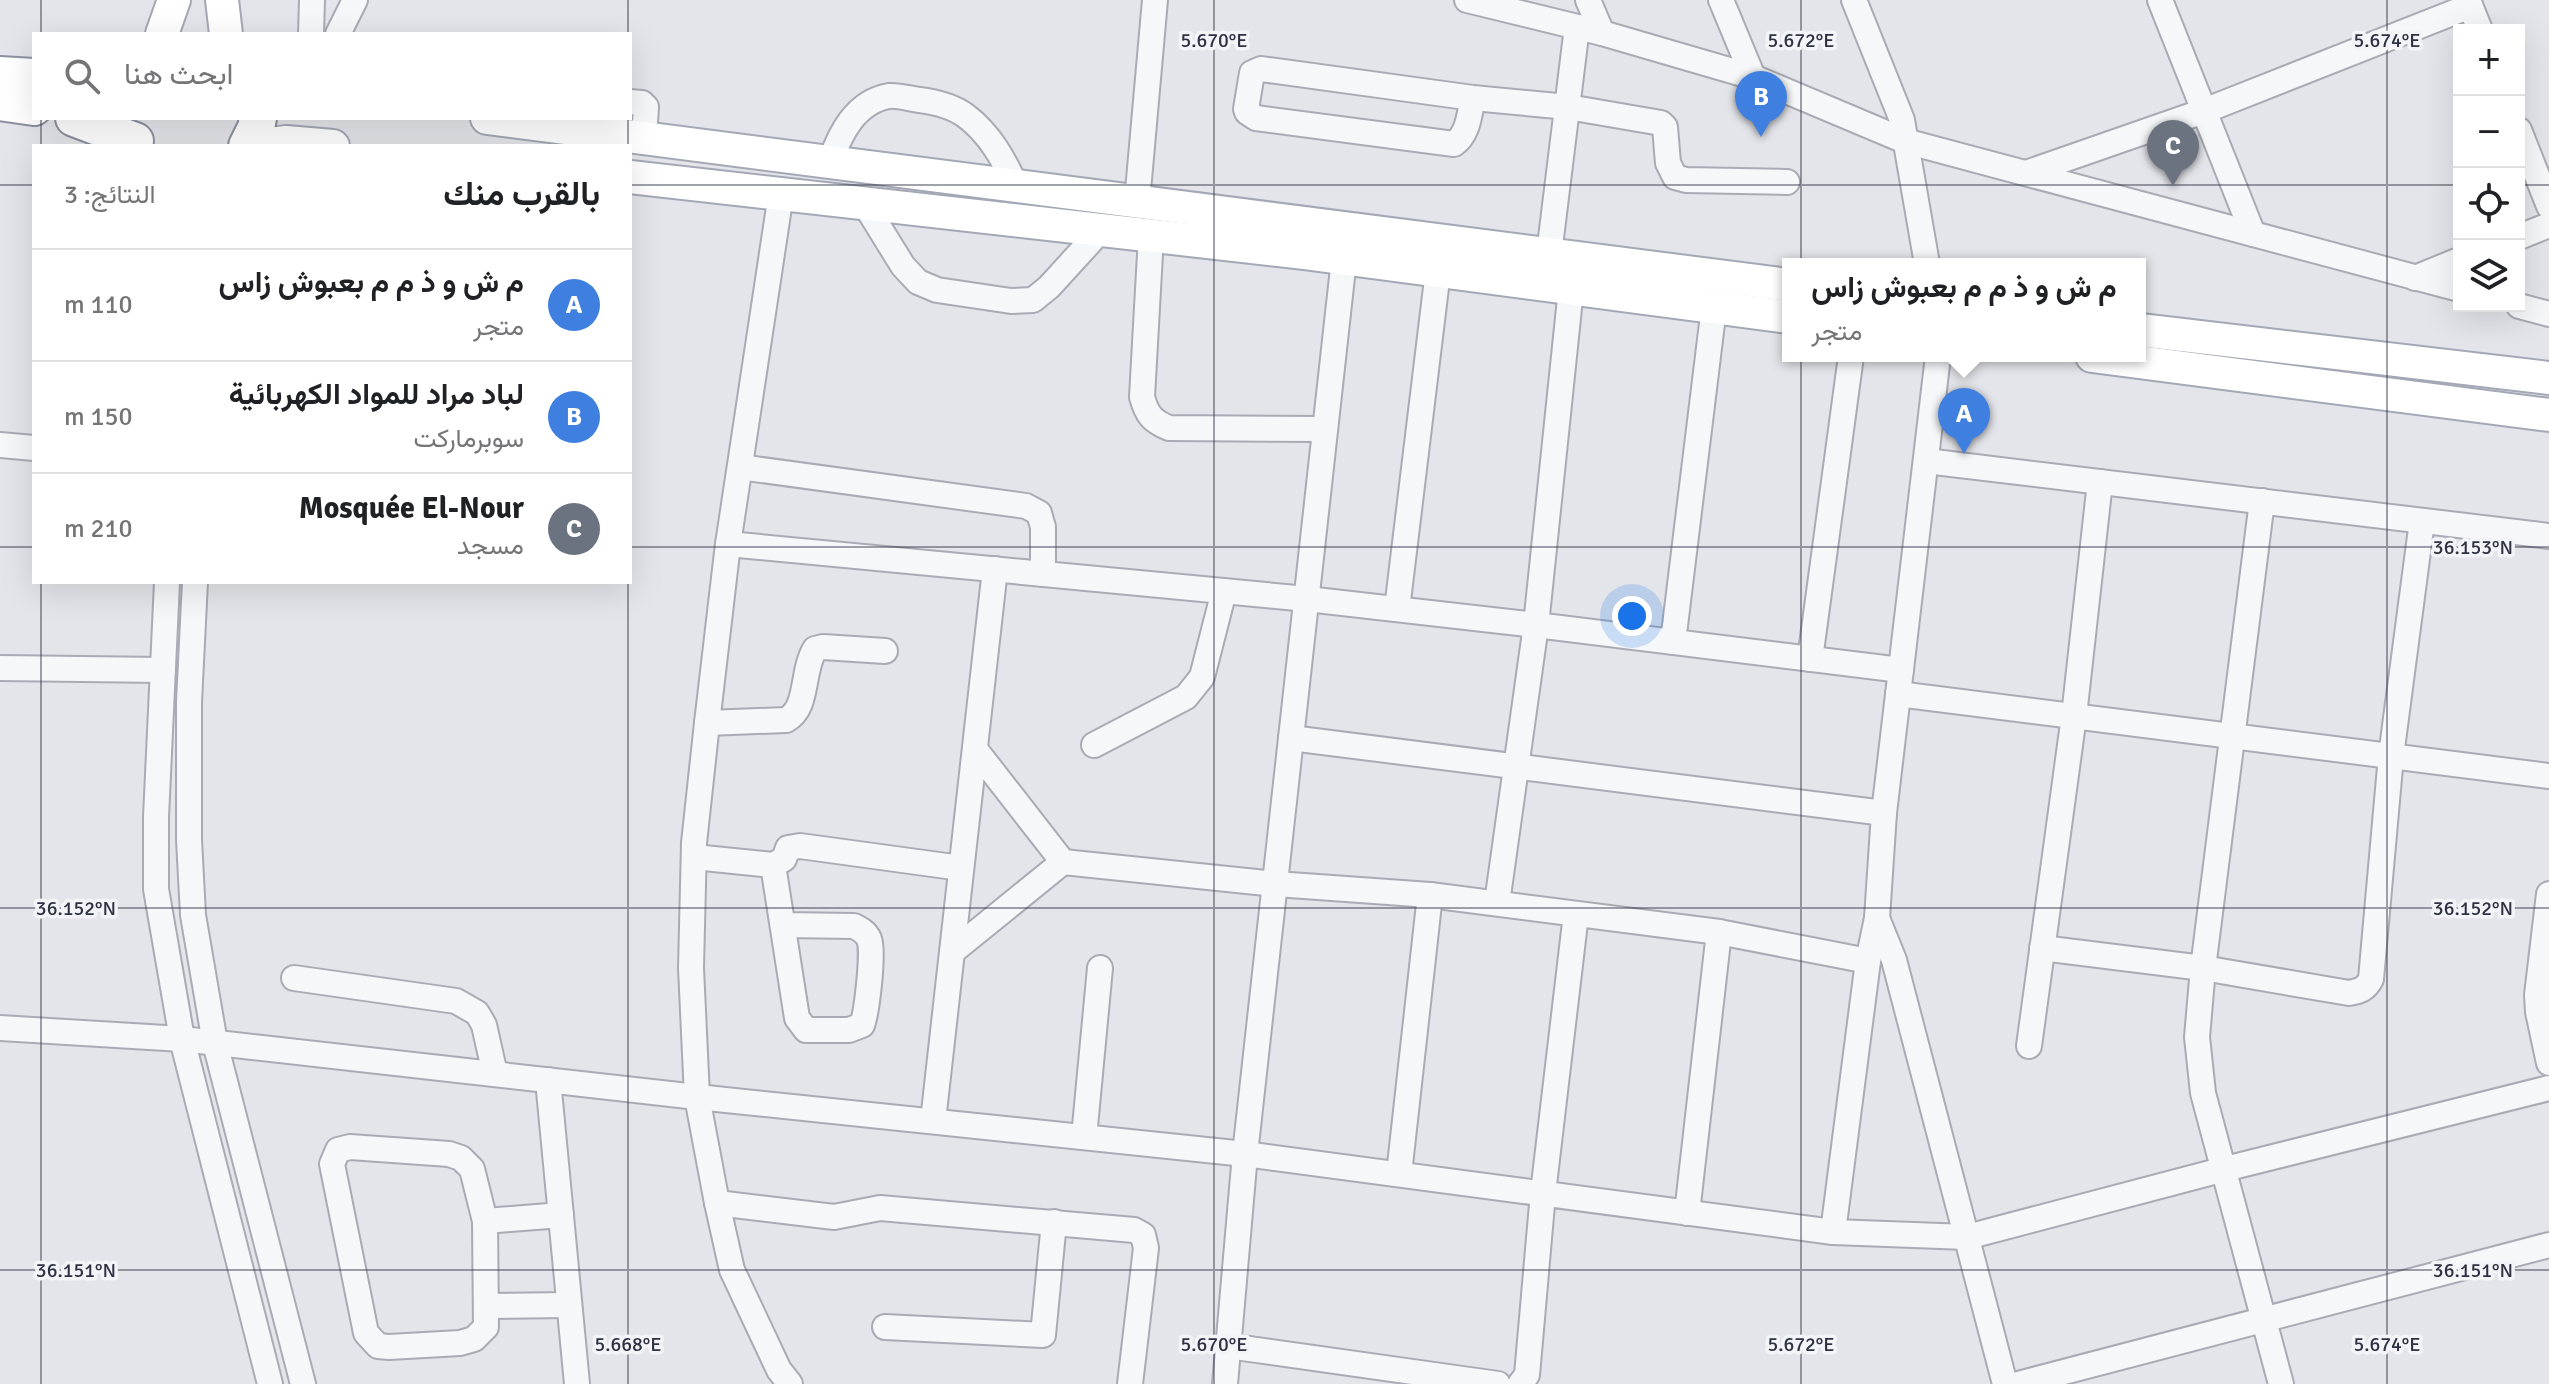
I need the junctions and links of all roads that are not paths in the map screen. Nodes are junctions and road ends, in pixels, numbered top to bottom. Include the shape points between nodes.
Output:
1 (174, 0) edge
2 (222, 0) edge
3 (312, 0) edge
4 (355, 0) edge
5 (1155, 0) edge
6 (1467, 0) edge
7 (1588, 0) edge
8 (1721, 0) edge
9 (1854, 0) edge
10 (2160, 0) edge
11 (2469, 3) edge
12 (2478, 24) edge
13 (1577, 27) junction
14 (163, 32) edge
15 (226, 32) edge
16 (311, 32) edge
17 (339, 32) edge
18 (1602, 33) junction
19 (0, 75) edge
20 (32, 77) edge
21 (1753, 77) junction
22 (1473, 98) junction
23 (0, 102) edge
24 (632, 102) edge
25 (32, 107) edge
26 (1568, 107) junction
27 (2204, 111) junction
28 (81, 120) edge
29 (258, 120) edge
30 (503, 120) edge
31 (134, 135) edge
32 (644, 138) junction
33 (1905, 141) junction
34 (251, 144) edge
35 (268, 144) edge
36 (310, 144) edge
37 (2525, 145) edge
38 (830, 162) junction
39 (2026, 173) junction
40 (632, 177) edge
41 (1787, 182) dead end
42 (1016, 186) junction
43 (781, 194) junction
44 (1137, 202) junction
45 (864, 203) junction
46 (2549, 206) edge
47 (2549, 225) edge
48 (1101, 230) junction
49 (2253, 234) junction
50 (2525, 235) edge
51 (1151, 236) junction
52 (1549, 254) junction
53 (1926, 258) edge
54 (1344, 259) junction
55 (2453, 262) edge
56 (1438, 271) junction
57 (2415, 278) junction
58 (1782, 284) edge
59 (2453, 288) edge
60 (1571, 289) junction
61 (1714, 307) junction
62 (2525, 308) edge
63 (2549, 314) edge
64 (1782, 316) edge
65 (2146, 331) edge
66 (1850, 362) edge
67 (1937, 362) edge
68 (2138, 362) edge
69 (2549, 378) edge
70 (2549, 415) edge
71 (1325, 429) junction
72 (0, 445) edge
73 (32, 448) edge
74 (1926, 461) junction
75 (740, 467) junction
76 (2100, 482) junction
77 (2262, 501) junction
78 (2422, 521) junction
79 (2549, 536) edge
80 (728, 544) junction
81 (995, 569) junction
82 (1043, 574) junction
83 (167, 584) edge
84 (195, 584) edge
85 (1224, 591) junction
86 (1307, 599) junction
87 (1397, 609) junction
88 (1536, 625) junction
89 (1673, 642) junction
90 (885, 651) dead end
91 (1810, 659) junction
92 (0, 668) edge
93 (163, 670) junction
94 (1899, 682) junction
95 (2074, 716) junction
96 (707, 723) junction
97 (2232, 736) junction
98 (1291, 738) junction
99 (1094, 745) dead end
100 (975, 749) junction
101 (2391, 756) junction
102 (1516, 766) junction
103 (2549, 776) edge
104 (1884, 813) junction
105 (694, 857) junction
106 (1063, 862) junction
107 (773, 865) junction
108 (961, 868) junction
109 (1276, 884) junction
110 (2549, 894) edge
111 (1430, 895) junction
112 (1497, 903) junction
113 (1576, 914) junction
114 (1877, 918) junction
115 (783, 925) junction
116 (1719, 932) junction
117 (2042, 948) junction
118 (952, 952) junction
119 (1868, 961) junction
120 (1100, 968) dead end
121 (2203, 968) junction
122 (294, 978) dead end
123 (0, 1028) edge
124 (182, 1039) junction
125 (215, 1043) junction
126 (2029, 1046) dead end
127 (2549, 1063) edge
128 (495, 1074) junction
129 (548, 1080) junction
130 (2549, 1088) edge
131 (697, 1097) junction
132 (933, 1121) junction
133 (1084, 1137) junction
134 (1245, 1154) junction
135 (2225, 1169) junction
136 (1399, 1174) junction
137 (1543, 1193) junction
138 (717, 1203) junction
139 (1687, 1213) junction
140 (561, 1215) junction
141 (485, 1221) junction
142 (1054, 1222) junction
143 (1833, 1232) junction
144 (1967, 1237) junction
145 (2549, 1245) edge
146 (569, 1305) junction
147 (486, 1306) junction
148 (2264, 1319) junction
149 (885, 1327) dead end
150 (1228, 1346) junction
151 (270, 1384) edge
152 (303, 1384) edge
153 (577, 1384) edge
154 (790, 1384) edge
155 (1130, 1384) edge
156 (1225, 1384) edge
157 (1498, 1384) edge
158 (1520, 1384) edge
159 (2005, 1384) edge
160 (2018, 1384) edge
161 (2281, 1384) edge

1 - 14 main road
2 - 15 main road
3 - 16 street
4 - 17 street
5 - 44 street
6 - 13 street
7 - 18 street
8 - 21 street
9 - 33 street via 1902,120
10 - 27 street
11 - 12 street
11 - 27 street
13 - 18 street
13 - 26 street
18 - 21 street
19 - 20 highway
21 - 33 street
22 - 22 street via 1462,138 1454,144 1256,118 1246,109 1250,78 1261,69
22 - 26 street
23 - 25 highway
24 - 32 street via 646,107
26 - 41 street via 1661,123 1675,177
26 - 52 street
27 - 39 street
27 - 49 street
28 - 31 highway
29 - 34 highway
30 - 32 main road
32 - 38 main road
33 - 39 street
33 - 53 street
35 - 36 main road
37 - 46 street
38 - 42 main road
38 - 42 street via 850,120 867,105 890,96 933,101 965,114 988,136
39 - 49 street
40 - 43 main road
42 - 44 main road
43 - 45 main road
43 - 75 street
44 - 52 main road
45 - 48 main road
45 - 48 street via 918,282 937,290 1011,301 1033,300
47 - 50 street
48 - 51 main road
49 - 57 street
51 - 54 main road
51 - 71 street via 1142,397 1153,421 1169,428
52 - 58 main road
54 - 56 main road
54 - 71 street
55 - 57 street
56 - 60 main road
56 - 87 street
57 - 59 street
60 - 61 main road
60 - 88 street
61 - 64 main road
61 - 89 street
62 - 63 street
65 - 69 main road
66 - 91 street
67 - 74 street
68 - 70 main road
71 - 86 street
72 - 73 street
74 - 76 street
74 - 94 street
75 - 80 street
75 - 82 street via 1026,506 1039,513 1043,527
76 - 77 street
76 - 95 street
77 - 78 street
77 - 97 street
78 - 79 street
78 - 101 street
80 - 81 street
80 - 96 street
81 - 82 street
81 - 100 street
82 - 85 street
83 - 93 street
84 - 125 street via 189,840 193,915
85 - 86 street
85 - 99 street via 1202,677 1186,697
86 - 87 street
86 - 98 street
87 - 88 street
88 - 89 street
88 - 102 street
89 - 91 street
90 - 96 street via 815,649 794,716
91 - 94 street
92 - 93 street
93 - 124 street via 156,889
94 - 95 street
94 - 104 street
95 - 97 street
95 - 117 street
96 - 105 street
97 - 101 street
97 - 121 street
98 - 102 street
98 - 109 street
100 - 106 street
100 - 108 street
101 - 103 street
101 - 121 street via 2367,986 2349,993
102 - 104 street
102 - 112 street
104 - 114 street
105 - 107 street
105 - 131 street via 691,968
106 - 109 street
106 - 118 street
107 - 108 street via 784,859 788,848 800,846
107 - 115 street
108 - 118 street
109 - 111 street
109 - 134 street
110 - 127 street via 2537,995
111 - 112 street
111 - 136 street
112 - 113 street
113 - 116 street
113 - 137 street
114 - 119 street
114 - 144 street via 1894,960
115 - 115 street via 801,1027 849,1030 862,1025 871,942 864,932 854,926
116 - 119 street
116 - 139 street
117 - 121 street
117 - 126 street
118 - 132 street
119 - 143 street
120 - 133 street
121 - 135 street via 2199,1073
122 - 128 street via 456,1001 477,1013 484,1025
123 - 124 street
124 - 125 street
124 - 151 street
125 - 128 street
125 - 152 street
128 - 129 street
129 - 131 street
129 - 140 street
130 - 135 street
131 - 132 street
131 - 138 street
132 - 133 street
133 - 134 street
134 - 136 street
134 - 150 street
135 - 144 street
135 - 148 street
136 - 137 street
137 - 139 street
137 - 158 street via 1527,1375
138 - 142 street via 834,1217 880,1208
138 - 154 street via 732,1270
139 - 143 street
140 - 141 street
140 - 146 street
141 - 147 street
141 - 147 street via 472,1169 461,1158 350,1147 338,1150 332,1164 366,1333 378,1346 474,1339 486,1327
142 - 149 street via 1043,1335
142 - 155 street via 1143,1235 1146,1248
143 - 144 street
144 - 159 street
145 - 148 street
146 - 147 street
146 - 153 street
148 - 160 street
148 - 161 street
150 - 156 street
150 - 157 street

